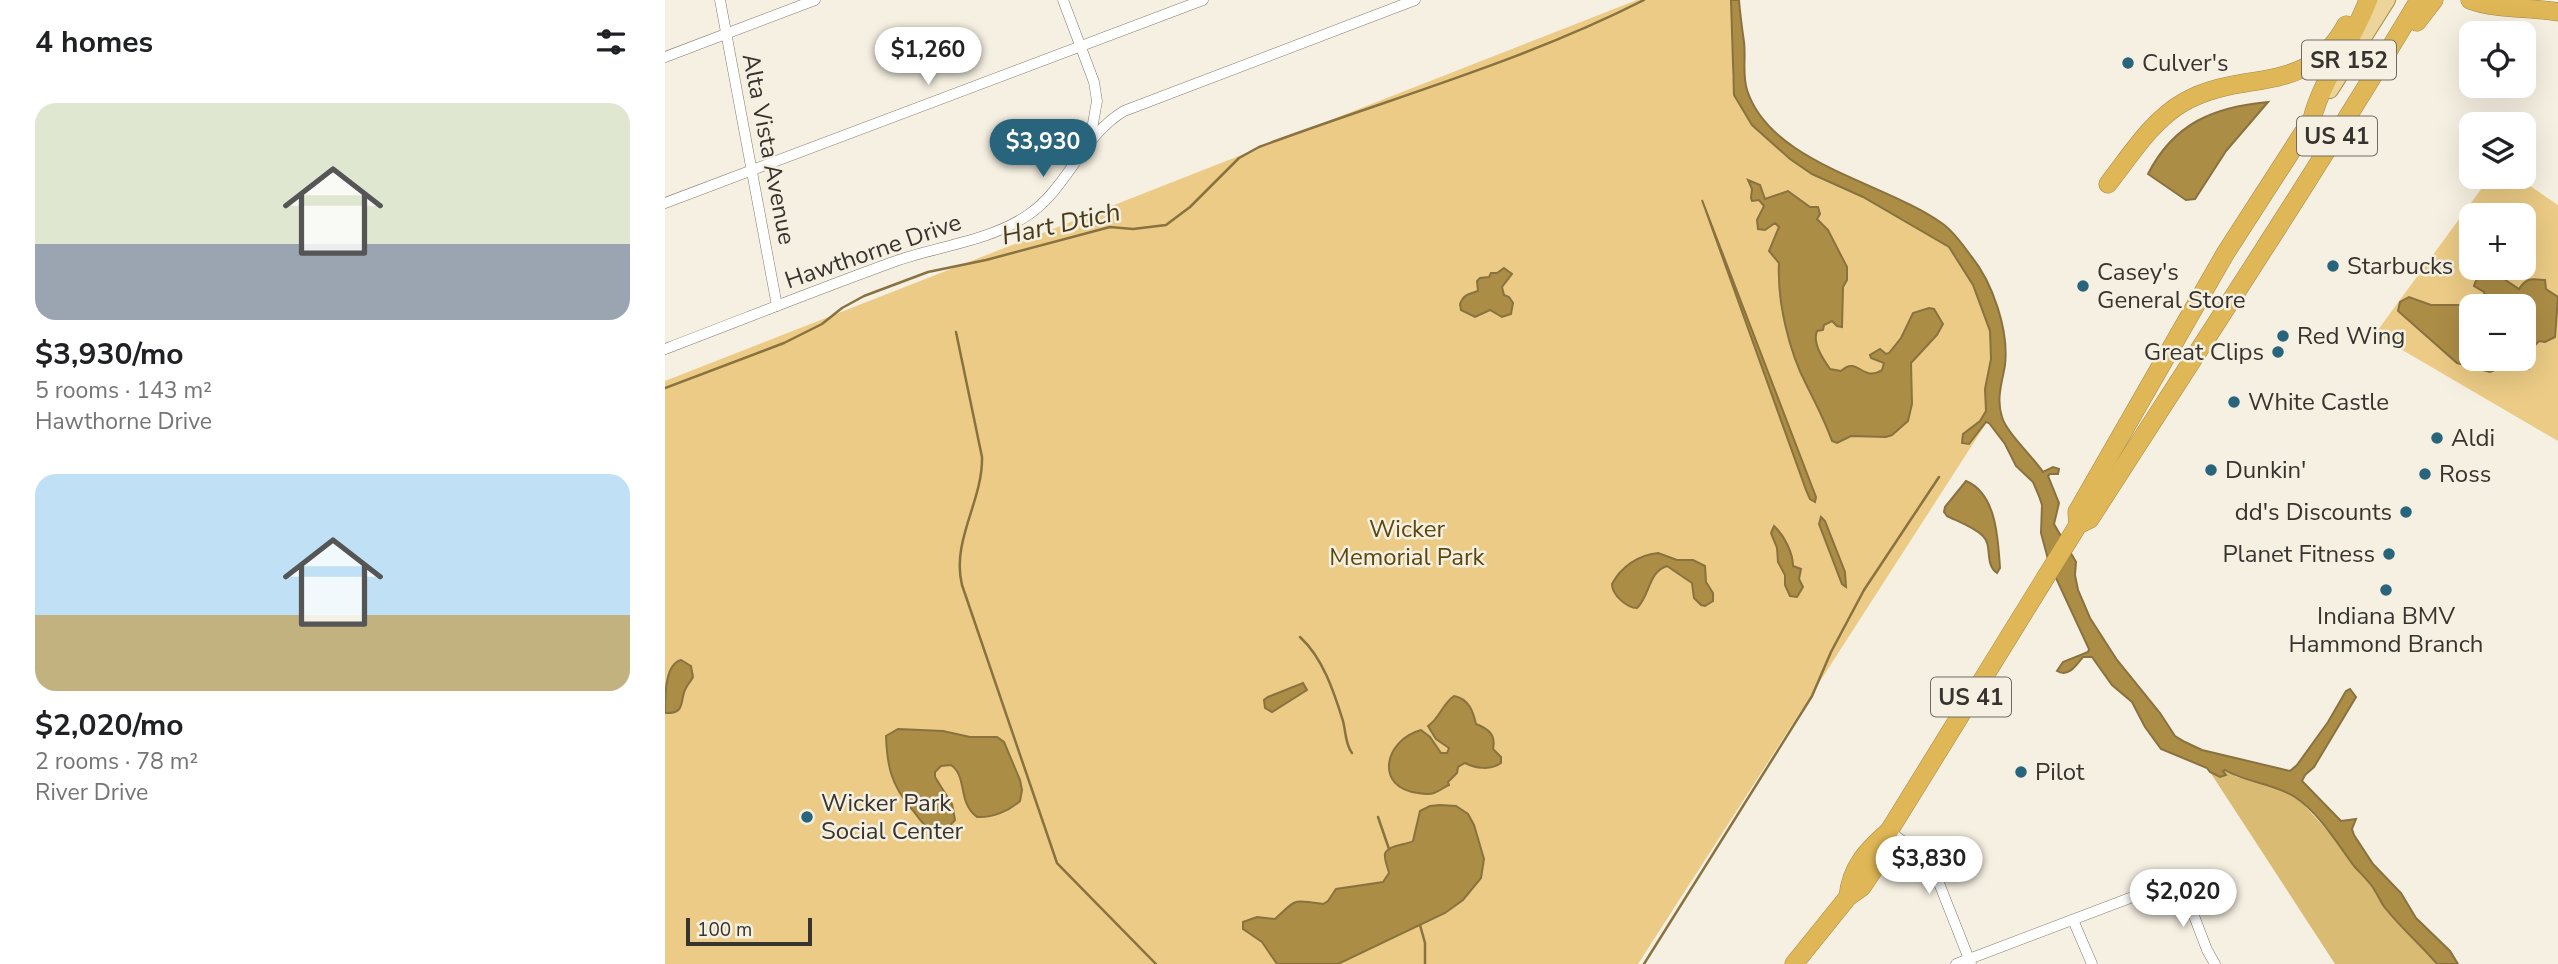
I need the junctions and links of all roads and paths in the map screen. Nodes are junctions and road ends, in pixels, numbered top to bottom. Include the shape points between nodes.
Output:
1 (720, 0) edge
2 (815, 0) edge
3 (1063, 0) edge
4 (1203, 0) edge
5 (2359, 0) edge
6 (2368, 0) edge
7 (2387, 0) edge
8 (2419, 0) edge
9 (2434, 0) edge
10 (2470, 0) edge
11 (1412, 1) edge
12 (2558, 12) edge
13 (726, 34) junction
14 (1081, 46) junction
15 (665, 57) edge
16 (2355, 107) junction
17 (2312, 119) junction
18 (1090, 141) junction
19 (752, 171) junction
20 (2108, 184) dead end
21 (665, 203) edge
22 (778, 306) junction
23 (665, 349) edge
24 (2078, 525) junction
25 (1889, 831) junction
26 (2073, 920) junction
27 (1970, 962) edge
28 (1794, 964) edge
29 (1956, 964) edge
30 (2092, 964) edge
31 (2215, 964) edge

1 - 13 street, Alta Vista Avenue
2 - 13 street
3 - 14 street
4 - 14 street
5 - 20 highway via 2338,39 2319,59 2295,74 2207,92 2183,102 2151,130
6 - 17 highway, US 41 via 2357,29 2318,96
7 - 17 main road, SR 152
8 - 16 highway, US 41
9 - 16 highway
10 - 12 highway
11 - 18 street, Hawthorne Drive via 1124,111
13 - 15 street
13 - 19 street, Alta Vista Avenue
14 - 18 street via 1097,101
14 - 19 street
16 - 24 highway, US 41 via 2090,519
17 - 24 highway, US 41 via 2225,254 2077,512
18 - 22 street, Hawthorne Drive via 1040,205 1013,223 894,261
19 - 21 street
19 - 22 street, Alta Vista Avenue
22 - 23 street, Hawthorne Drive
24 - 25 highway, US 41
25 - 27 street via 1933,868
25 - 28 highway, US 41 via 1869,849 1850,880 1848,897
26 - 27 street
26 - 30 street
26 - 31 street via 2181,879
27 - 29 street

